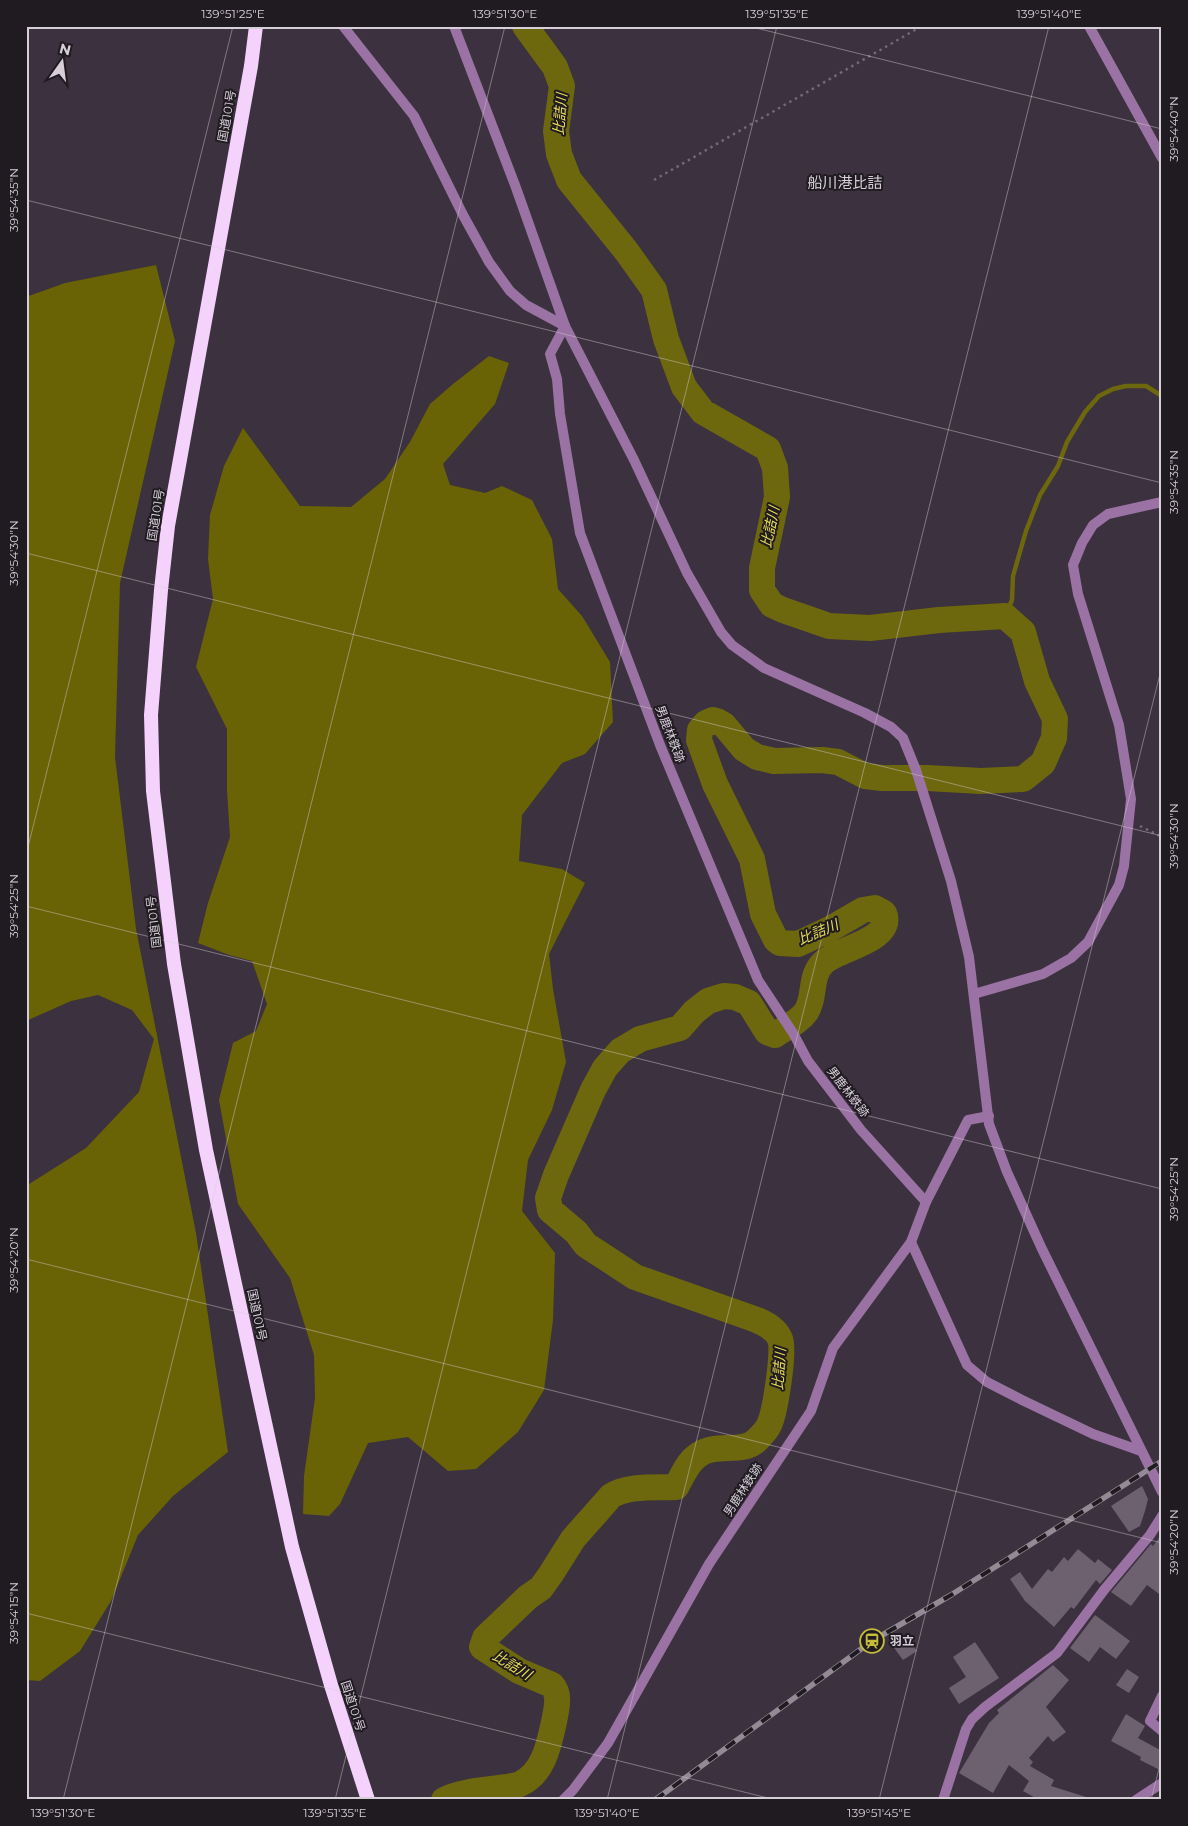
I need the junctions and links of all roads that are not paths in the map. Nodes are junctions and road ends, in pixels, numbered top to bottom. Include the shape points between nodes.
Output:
1 (256, 26) edge
2 (343, 26) edge
3 (454, 26) edge
4 (1089, 26) edge
5 (1162, 158) edge
6 (565, 326) junction
7 (1162, 502) edge
8 (974, 994) junction
9 (989, 1116) junction
10 (926, 1202) junction
11 (911, 1242) junction
12 (1141, 1451) junction
13 (1162, 1492) edge
14 (1162, 1516) edge
15 (1162, 1696) edge
16 (1162, 1731) edge
17 (1162, 1783) edge
18 (368, 1800) edge
19 (563, 1800) edge
20 (943, 1800) edge
21 (1136, 1800) edge

1 - 18 highway, 国道101号 via 168,526 151,715 153,791 174,964 206,1150 292,1547 331,1686
2 - 6 street via 414,116 463,215 510,292 526,305
3 - 6 street
4 - 5 street
6 - 8 street via 688,573 721,632 732,645 764,668 865,712 903,738 951,881 970,957
6 - 10 street, 男鹿林鉄跡 via 550,354 557,380 580,533 660,745 758,980 808,1061 861,1130
7 - 8 street via 1108,514 1093,525 1073,565 1078,594 1119,725 1131,799 1119,885 1088,942 1071,958 1043,974
8 - 9 street
9 - 10 street via 968,1120
9 - 12 street via 1007,1172
10 - 11 street, 男鹿林鉄跡
11 - 12 street via 966,1365 987,1382 1022,1400 1093,1434
11 - 19 street, 男鹿林鉄跡 via 833,1348 811,1411 709,1564 608,1743
12 - 13 street
14 - 20 street via 1057,1653 972,1720 966,1729
15 - 16 street via 1150,1721
17 - 21 street

